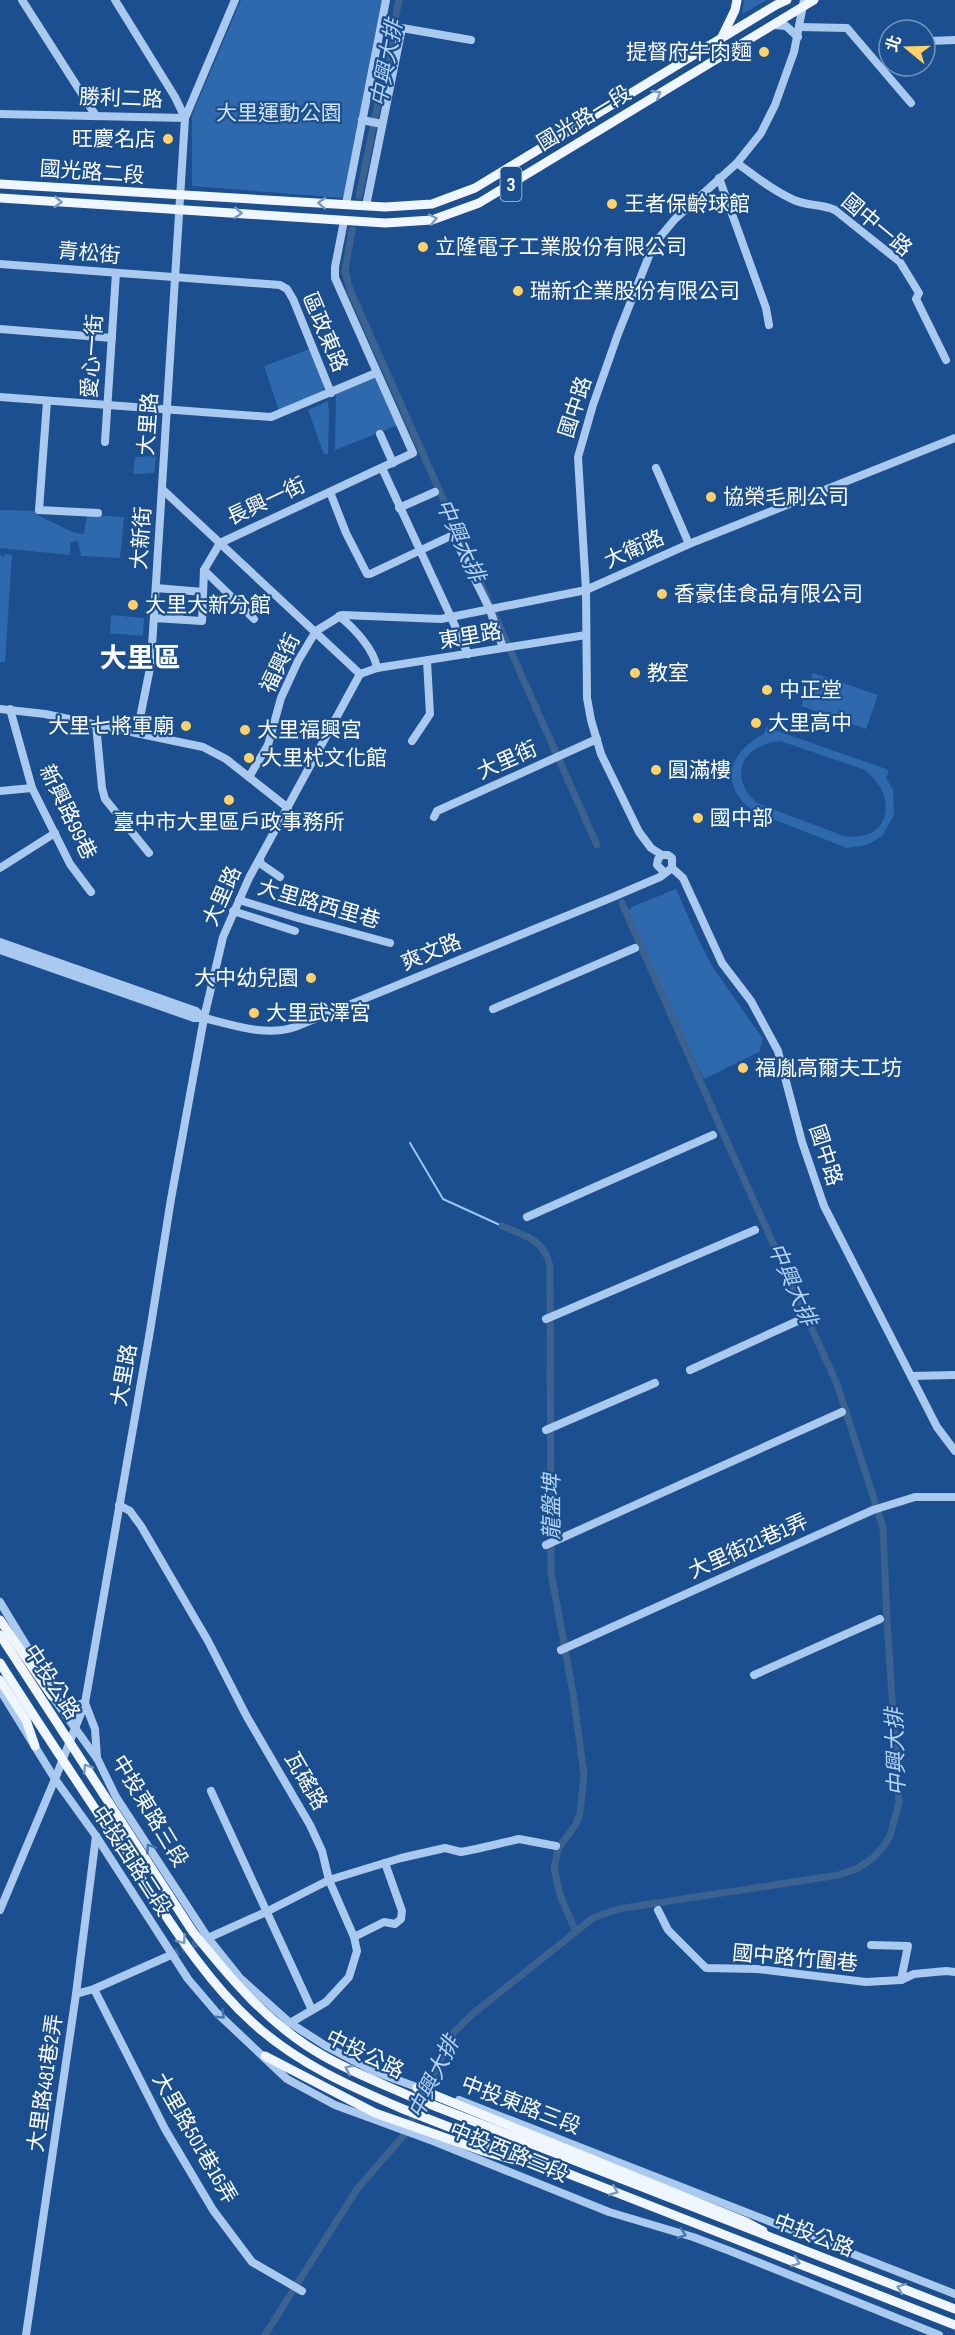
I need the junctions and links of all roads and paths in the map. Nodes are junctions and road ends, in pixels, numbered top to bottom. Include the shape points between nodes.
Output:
1 (22, 0) edge
2 (115, 0) edge
3 (234, 0) edge
4 (386, 0) edge
5 (737, 0) edge
6 (787, 0) edge
7 (814, 0) edge
8 (800, 3) edge
9 (773, 25) junction
10 (799, 27) junction
11 (798, 37) junction
12 (722, 38) junction
13 (471, 40) dead end
14 (955, 40) edge
15 (937, 41) edge
16 (911, 103) dead end
17 (0, 114) edge
18 (96, 116) junction
19 (185, 118) junction
20 (362, 120) junction
21 (382, 124) junction
22 (737, 163) junction
23 (719, 178) junction
24 (0, 184) edge
25 (181, 196) junction
26 (0, 198) edge
27 (346, 204) junction
28 (366, 206) junction
29 (180, 209) junction
30 (344, 221) junction
31 (0, 264) edge
32 (116, 273) junction
33 (176, 278) junction
34 (769, 325) dead end
35 (0, 329) edge
36 (112, 338) junction
37 (946, 360) dead end
38 (375, 373) junction
39 (331, 393) junction
40 (0, 397) edge
41 (47, 400) junction
42 (107, 406) junction
43 (167, 409) junction
44 (381, 434) dead end
45 (955, 438) edge
46 (105, 442) dead end
47 (393, 463) junction
48 (382, 468) junction
49 (656, 468) dead end
50 (162, 489) junction
51 (330, 492) junction
52 (435, 492) dead end
53 (399, 508) junction
54 (98, 513) dead end
55 (220, 543) junction
56 (689, 544) junction
57 (419, 550) junction
58 (204, 570) junction
59 (156, 588) junction
60 (180, 590) junction
61 (586, 590) junction
62 (203, 592) junction
63 (490, 610) junction
64 (339, 616) junction
65 (154, 618) junction
66 (452, 618) junction
67 (179, 619) junction
68 (254, 619) dead end
69 (316, 631) junction
70 (586, 635) junction
71 (506, 648) junction
72 (468, 654) junction
73 (427, 662) junction
74 (377, 669) junction
75 (360, 674) junction
76 (0, 709) edge
77 (10, 709) junction
78 (96, 724) junction
79 (137, 733) junction
80 (597, 739) junction
81 (412, 741) dead end
82 (249, 777) junction
83 (32, 788) junction
84 (0, 791) edge
85 (288, 808) junction
86 (434, 817) dead end
87 (55, 833) junction
88 (149, 853) dead end
89 (662, 855) junction
90 (260, 860) junction
91 (0, 868) edge
92 (668, 870) junction
93 (280, 877) dead end
94 (91, 892) dead end
95 (239, 900) junction
96 (233, 911) junction
97 (295, 932) dead end
98 (0, 942) edge
99 (390, 943) dead end
100 (635, 948) dead end
101 (0, 950) edge
102 (493, 1009) dead end
103 (204, 1018) junction
104 (712, 1135) dead end
105 (526, 1217) dead end
106 (755, 1230) dead end
107 (802, 1318) dead end
108 (546, 1319) dead end
109 (690, 1370) dead end
110 (955, 1375) edge
111 (911, 1376) junction
112 (655, 1383) dead end
113 (842, 1413) dead end
114 (546, 1430) dead end
115 (955, 1451) edge
116 (955, 1497) edge
117 (119, 1505) junction
118 (546, 1545) dead end
119 (0, 1602) edge
120 (879, 1619) dead end
121 (0, 1620) edge
122 (0, 1635) edge
123 (561, 1650) dead end
124 (0, 1663) edge
125 (754, 1675) dead end
126 (46, 1678) junction
127 (0, 1680) edge
128 (0, 1690) edge
129 (52, 1696) junction
130 (85, 1703) junction
131 (75, 1728) junction
132 (35, 1746) junction
133 (98, 1760) junction
134 (55, 1779) junction
135 (211, 1791) dead end
136 (96, 1836) junction
137 (556, 1846) dead end
138 (386, 1863) junction
139 (328, 1880) junction
140 (0, 1910) edge
141 (658, 1910) dead end
142 (266, 1912) junction
143 (354, 1937) junction
144 (208, 1938) junction
145 (871, 1945) dead end
146 (171, 1955) junction
147 (955, 1972) edge
148 (902, 1980) junction
149 (94, 1989) junction
150 (76, 1994) junction
151 (312, 2010) junction
152 (291, 2023) junction
153 (265, 2056) joint
154 (424, 2090) junction
155 (408, 2129) junction
156 (589, 2181) junction
157 (784, 2243) junction
158 (301, 2291) dead end
159 (955, 2294) edge
160 (955, 2309) edge
161 (955, 2325) edge
162 (26, 2335) edge
163 (939, 2335) edge

1 - 18 street
2 - 19 street, 大里路
3 - 19 street, 勝利二路
4 - 20 street
5 - 12 main road
6 - 12 main road, 國光路一段 / 3
7 - 8 main road, 國光路一段 / 3
8 - 9 main road, 國光路一段 / 3
8 - 10 street, 國中路
9 - 11 street via 786,26
30 -> 9 main road, 國光路一段 / 3 via 420,222 479,203
10 - 11 street, 國中路
10 - 16 street via 847,28
11 - 22 street, 國中路 via 769,118
12 - 28 main road, 國光路一段 / 3 via 476,188 420,206
13 - 21 street via 402,28
14 - 15 street
17 - 18 street, 勝利二路
18 - 19 street, 勝利二路
19 - 25 street, 大里路
20 - 21 street
20 - 27 street
21 - 28 street
22 - 23 street, 國中路
22 - 37 street, 國中一路 via 794,200 835,210 900,262 919,293 916,299
23 - 34 street
23 - 61 street, 國中路 via 675,219 651,252 593,405 578,463
24 - 25 main road, 國光路二段 / 3
27 -> 25 main road, 國光路一段 / 3
25 - 29 street, 大里路
26 -> 29 main road, 國光路二段 / 3
27 - 28 main road, 國光路一段 / 3
29 -> 30 main road, 國光路一段 / 3
29 - 33 street, 大里路
30 - 38 street via 335,278
31 - 32 street, 青松街
32 - 33 street, 青松街
32 - 36 street, 愛心一街
33 - 39 street, 區政東路 via 284,287 293,299
33 - 43 street, 大里路
35 - 36 street
36 - 42 street, 愛心一街
38 - 39 street
38 - 47 street, 長興一街 via 413,453
39 - 43 street via 271,417
40 - 41 street
41 - 42 street
41 - 54 street via 39,510
42 - 43 street
42 - 46 street, 愛心一街
43 - 50 street, 大里路
44 - 47 street
45 - 56 street, 大衛路
47 - 48 street, 長興一街
48 - 51 street, 長興一街
48 - 53 street
49 - 56 street
50 - 55 street
50 - 59 street, 大新街
51 - 55 street, 長興一街
51 - 57 street via 366,574
52 - 53 street
53 - 57 street
55 - 58 street, 長興一街
55 - 69 street
56 - 61 street, 大衛路
57 - 63 street via 453,535
57 - 66 street
58 - 62 street, 長興一街
58 - 68 street
59 - 60 street
59 - 65 street, 大新街
60 - 62 street
60 - 67 street
61 - 63 street, 大衛路
61 - 70 street, 國中路
62 - 67 street, 長興一街 via 202,621
63 - 66 street, 大衛路
63 - 71 street
64 - 66 street, 大衛路
64 - 69 street
64 - 74 street via 363,642
65 - 67 street, 長興一街
65 - 79 street, 大新街 via 151,663
66 - 72 street
69 - 75 street
69 - 82 street, 福興街 via 287,682 268,745
70 - 71 street, 東里路
70 - 80 street, 國中路 via 587,698
71 - 72 street, 東里路
72 - 73 street, 東里路
73 - 74 street, 東里路
73 - 81 street via 430,714
74 - 75 street, 東里路
75 - 85 street, 大里路
76 - 77 street
77 - 78 street
77 - 83 street, 新興路99巷
78 - 79 street
78 - 88 street via 105,799
79 - 82 street via 207,749
80 - 86 street, 大里街 via 436,811
80 - 89 street, 國中路 via 639,832
82 - 85 street
83 - 84 street
83 - 87 street, 新興路99巷
85 - 90 street, 大里路
87 - 91 street
87 - 94 street, 新興路99巷 via 70,864
89 - 92 street, 國中路 via 657,865
89 - 92 street, 國中路 via 668,855 674,863
90 - 93 street
90 - 95 street, 大里路
92 - 103 street, 爽文路 via 613,897 285,1030 262,1031
92 - 111 street, 國中路 via 683,878 722,963 751,1001 778,1051 824,1206
95 - 96 street, 大里路
95 - 99 street, 大里路西里巷
96 - 97 street
96 - 103 street, 大里路
98 - 103 street, 爽文路 via 196,1011
100 - 102 street
101 - 103 street, 爽文路 via 194,1018
103 - 117 street, 大里路
104 - 105 street
106 - 108 street
107 - 109 street
110 - 111 street
111 - 115 street, 國中路 via 937,1427
112 - 114 street
113 - 118 street
116 - 123 street, 大里街21巷1弄 via 915,1497 873,1510
117 - 130 street, 大里路
117 - 139 street, 瓦磘路 via 130,1511 141,1526 290,1787 322,1851
119 - 126 street, 中投東路三段
120 - 125 street
121 - 129 main road
157 -> 122 main road, 中投公路, bridge via 386,2086 321,2054 285,2030 229,1977 193,1932
124 -> 156 main road, 中投公路, bridge via 192,1954 254,2024 287,2050 340,2081
126 - 129 street, 中投東路三段
126 - 130 street via 67,1705
127 - 132 main road via 26,1720
128 - 132 street, 中投西路三段
129 - 131 street, 中投東路三段
130 - 131 street, 大里路
130 - 133 street via 95,1729
131 - 133 street, 中投東路三段
131 - 134 street, 大里路
132 - 134 street, 中投西路三段
144 -> 133 street, 中投東路三段 via 116,1797
134 - 136 street, 中投西路三段
134 - 140 street, 大里路
135 - 142 street
136 - 146 street, 中投西路三段
136 - 150 street, 大里路481巷2弄
137 - 138 street via 519,1839 461,1852 445,1848
138 - 139 street
138 - 143 street via 402,1911 401,1919 395,1924 384,1922
139 - 142 street
139 - 143 street, 瓦磘路
141 - 148 street, 國中路竹圍巷 via 668,1930 706,1968 757,1969 866,1982
142 - 144 street
142 - 151 street
143 - 151 street via 357,1951 349,1977 326,2002
144 - 152 street, 中投東路三段 via 240,1978
145 - 148 street via 908,1946
146 - 149 street
146 -> 153 street, 中投西路三段 via 218,2013
147 - 148 street, 國中路竹圍巷 via 914,1974
149 - 150 street
149 - 158 street, 大里路501巷16弄 via 165,2129 213,2210 252,2262
150 - 162 street, 大里路481巷2弄
151 - 152 street
152 - 154 street, 中投東路三段 via 373,2071
153 - 155 main road
154 - 157 main road via 746,2222
154 - 159 street, 中投東路三段
155 - 156 main road
155 -> 163 street, 中投西路三段 via 609,2212 730,2251
156 -> 161 main road, 中投公路, bridge
160 -> 157 main road, 中投公路, bridge

